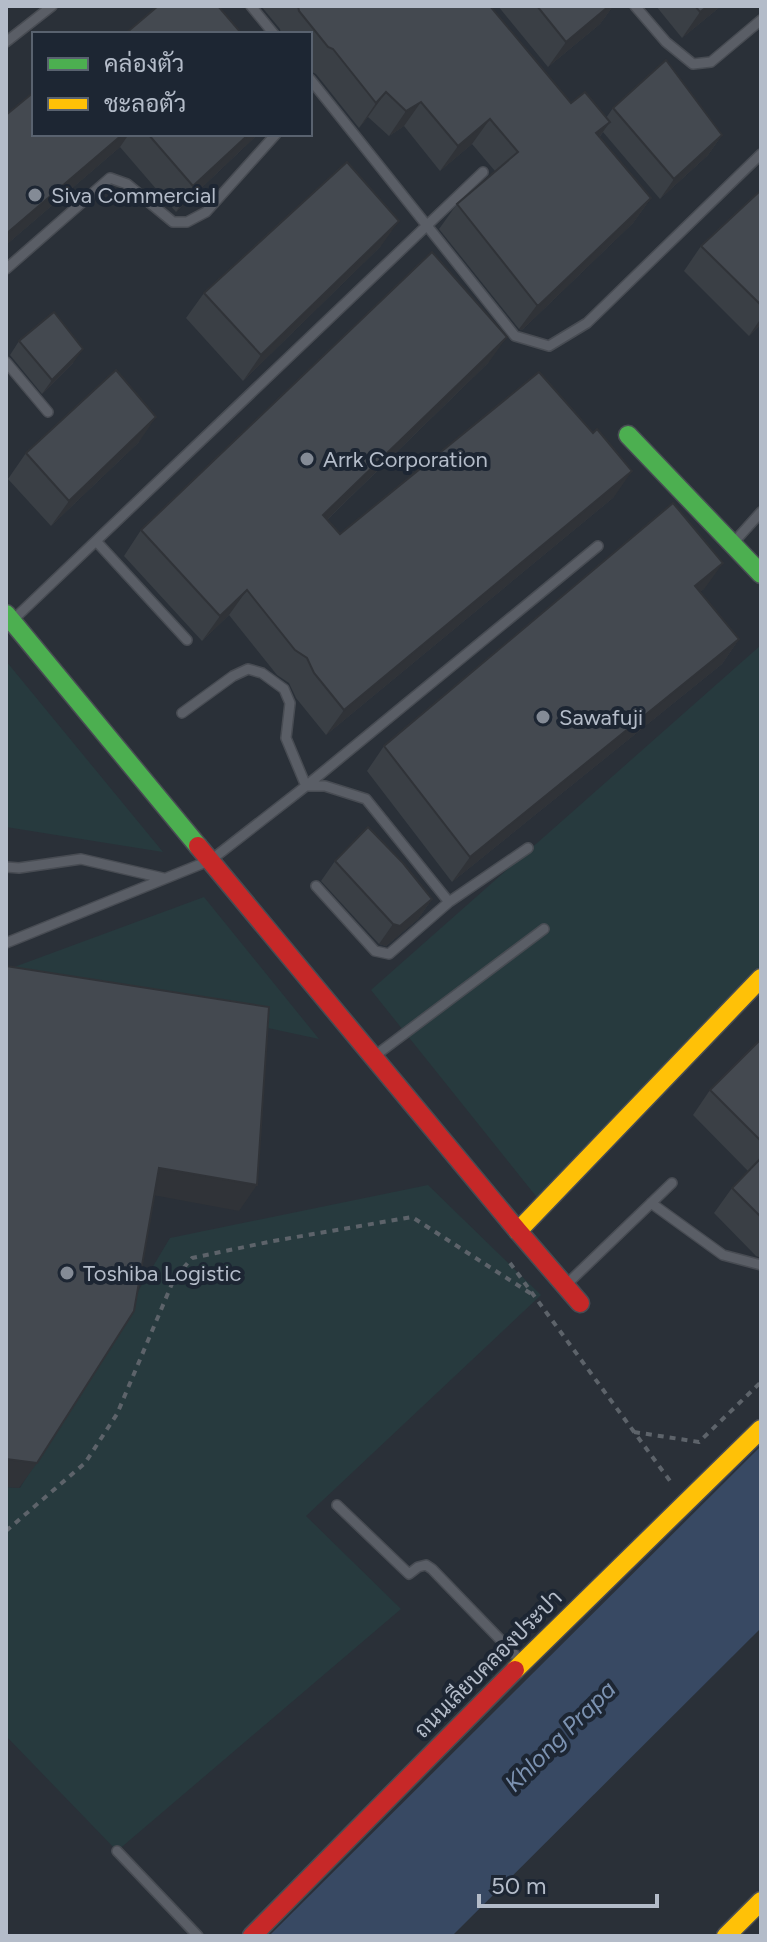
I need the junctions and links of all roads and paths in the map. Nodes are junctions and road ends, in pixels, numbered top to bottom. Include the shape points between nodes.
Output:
1 (52, 6) edge
2 (251, 6) edge
3 (635, 6) edge
4 (761, 20) edge
5 (272, 32) edge
6 (6, 42) edge
7 (312, 81) edge
8 (274, 136) edge
9 (761, 154) edge
10 (483, 172) dead end
11 (428, 225) junction
12 (6, 269) edge
13 (6, 362) edge
14 (48, 412) dead end
15 (628, 435) dead end
16 (761, 512) edge
17 (96, 541) junction
18 (732, 544) junction
19 (598, 546) dead end
20 (761, 574) edge
21 (9, 617) edge
22 (187, 640) dead end
23 (182, 713) dead end
24 (306, 786) junction
25 (528, 848) dead end
26 (211, 860) junction
27 (6, 867) edge
28 (163, 878) junction
29 (316, 886) dead end
30 (449, 902) junction
31 (544, 929) dead end
32 (6, 943) edge
33 (761, 978) edge
34 (374, 1057) junction
35 (672, 1183) dead end
36 (651, 1203) junction
37 (518, 1231) junction
38 (507, 1259) dead end
39 (761, 1265) edge
40 (565, 1285) junction
41 (533, 1295) junction
42 (580, 1303) dead end
43 (761, 1382) edge
44 (761, 1429) edge
45 (634, 1432) junction
46 (686, 1502) junction
47 (337, 1505) dead end
48 (6, 1531) edge
49 (522, 1663) junction
50 (117, 1851) dead end
51 (761, 1901) edge
52 (198, 1936) edge
53 (252, 1936) edge
54 (726, 1936) edge

1 - 6 lane
2 - 5 lane
3 - 4 lane via 693,64 711,62
7 - 11 lane
8 - 12 lane via 206,212 187,222 173,222 127,184 110,178
9 - 11 lane via 587,323 549,346 515,336
10 - 11 lane
11 - 17 lane
13 - 14 lane
15 - 18 main road
16 - 18 lane
17 - 21 lane
17 - 22 lane
18 - 20 main road
19 - 24 lane
21 - 26 main road
23 - 24 lane via 233,676 248,669 262,673 284,689 290,703 286,738
24 - 26 lane
24 - 30 lane via 325,786 366,799
25 - 30 lane
26 - 28 lane
26 - 34 main road
27 - 28 lane via 81,859
28 - 32 lane
29 - 30 lane via 375,951 389,954
31 - 34 lane
33 - 37 main road
34 - 37 main road
35 - 36 lane
36 - 39 lane via 723,1255
36 - 40 lane
37 - 40 main road
38 - 41 path
40 - 42 main road
41 - 45 path
41 - 48 path via 412,1217 192,1258 174,1279 117,1414 85,1463
43 - 45 path via 699,1442
44 - 46 main road, ถนนเลียบคลองประปา
45 - 46 path
46 - 49 main road, ถนนเลียบคลองประปา
47 - 49 lane via 406,1572 426,1565 432,1569
49 - 53 main road, ถนนเลียบคลองประปา
50 - 52 lane
51 - 54 main road

